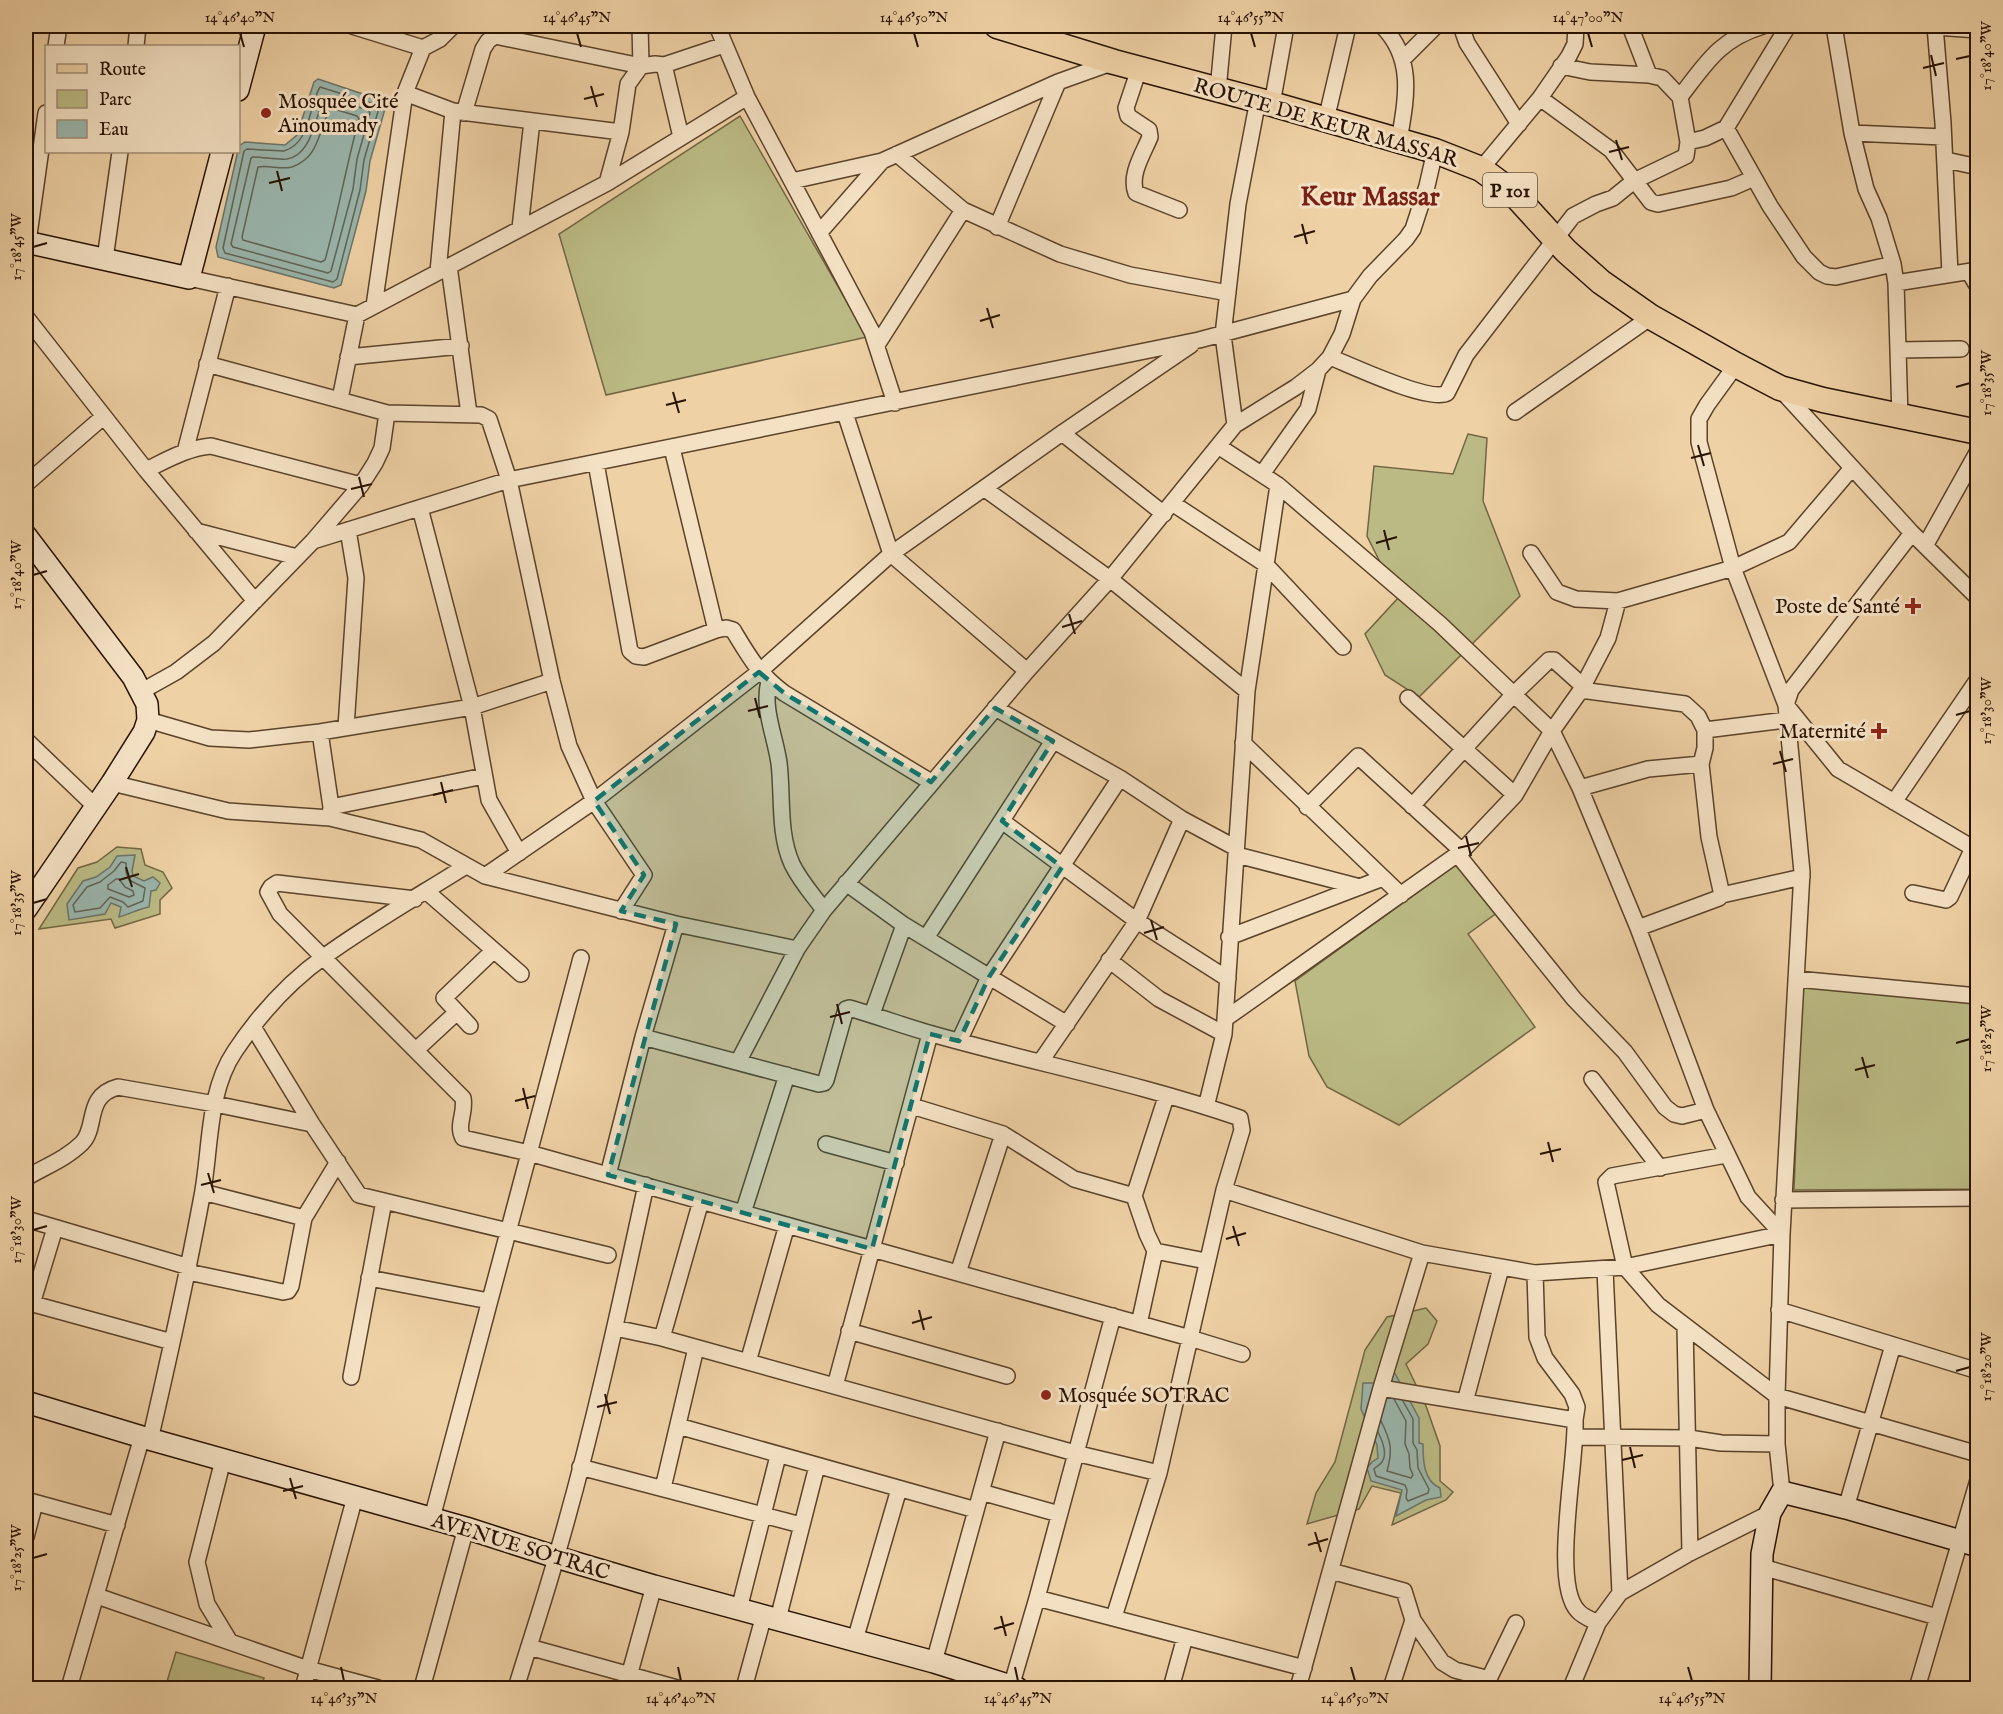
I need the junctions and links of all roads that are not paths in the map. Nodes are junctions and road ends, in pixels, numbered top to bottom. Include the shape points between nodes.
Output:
1 (59, 26) edge
2 (138, 26) edge
3 (255, 26) edge
4 (352, 26) edge
5 (453, 26) edge
6 (640, 26) edge
7 (717, 26) edge
8 (997, 26) edge
9 (1224, 26) edge
10 (1286, 26) edge
11 (1348, 26) edge
12 (1382, 26) edge
13 (1436, 26) edge
14 (1461, 26) edge
15 (1576, 26) edge
16 (1630, 26) edge
17 (1762, 26) edge
18 (1788, 26) edge
19 (1834, 26) edge
20 (1935, 26) edge
21 (1977, 30) edge
22 (56, 45) edge
23 (136, 45) edge
24 (724, 45) junction
25 (423, 48) junction
26 (1403, 59) junction
27 (242, 60) edge
28 (1114, 62) junction
29 (664, 65) junction
30 (641, 66) junction
31 (1562, 66) junction
32 (1139, 69) junction
33 (240, 75) edge
34 (1649, 75) junction
35 (1058, 82) junction
36 (1218, 90) junction
37 (405, 93) junction
38 (747, 97) junction
39 (1680, 97) junction
40 (1540, 98) junction
41 (1265, 102) junction
42 (458, 112) junction
43 (45, 120) edge
44 (1326, 120) junction
45 (532, 121) junction
46 (1519, 124) junction
47 (1726, 128) junction
48 (621, 132) junction
49 (1852, 133) junction
50 (681, 137) junction
51 (1944, 137) junction
52 (1399, 141) junction
53 (1688, 142) junction
54 (1435, 152) junction
55 (120, 153) edge
56 (222, 153) edge
57 (897, 154) junction
58 (1946, 160) junction
59 (882, 161) junction
60 (1977, 167) edge
61 (1481, 169) junction
62 (1754, 178) junction
63 (792, 181) junction
64 (1634, 181) junction
65 (607, 183) junction
66 (963, 210) junction
67 (1179, 210) dead end
68 (997, 227) junction
69 (520, 228) junction
70 (819, 233) junction
71 (1554, 239) junction
72 (27, 242) edge
73 (105, 259) junction
74 (1893, 264) junction
75 (443, 269) junction
76 (1973, 271) edge
77 (1950, 274) junction
78 (189, 278) junction
79 (1896, 283) junction
80 (228, 286) junction
81 (1977, 287) edge
82 (1228, 293) junction
83 (1353, 298) junction
84 (374, 306) junction
85 (357, 315) junction
86 (26, 317) edge
87 (1651, 317) junction
88 (1223, 335) junction
89 (1199, 340) junction
90 (878, 345) junction
91 (461, 346) junction
92 (1961, 349) dead end
93 (1898, 350) junction
94 (348, 357) junction
95 (1330, 357) junction
96 (207, 364) junction
97 (1736, 365) junction
98 (1318, 370) junction
99 (1780, 388) junction
100 (340, 399) junction
101 (895, 403) junction
102 (1515, 412) dead end
103 (387, 413) junction
104 (845, 413) junction
105 (469, 414) junction
106 (104, 417) junction
107 (1900, 417) junction
108 (1235, 425) junction
109 (1977, 432) edge
110 (1062, 433) junction
111 (1218, 446) junction
112 (672, 448) junction
113 (1977, 451) edge
114 (185, 452) junction
115 (596, 463) junction
116 (1852, 468) junction
117 (146, 470) junction
118 (1262, 474) junction
119 (509, 480) junction
120 (26, 484) edge
121 (361, 485) junction
122 (1278, 485) junction
123 (985, 489) junction
124 (420, 508) junction
125 (1168, 508) junction
126 (348, 530) junction
127 (196, 531) junction
128 (1912, 533) junction
129 (26, 536) edge
130 (314, 541) junction
131 (1925, 546) junction
132 (1531, 553) dead end
133 (891, 554) junction
134 (297, 557) junction
135 (1265, 564) junction
136 (1733, 568) junction
137 (1110, 579) junction
138 (1977, 597) edge
139 (255, 601) junction
140 (1618, 601) junction
141 (716, 630) junction
142 (1343, 647) dead end
143 (1027, 671) junction
144 (764, 677) junction
145 (1977, 679) edge
146 (552, 681) junction
147 (1582, 688) junction
148 (142, 691) junction
149 (1247, 691) junction
150 (1514, 694) junction
151 (1408, 698) dead end
152 (472, 707) junction
153 (995, 708) junction
154 (1786, 712) junction
155 (148, 720) junction
156 (346, 727) junction
157 (1705, 730) junction
158 (1552, 731) junction
159 (320, 732) junction
160 (26, 740) edge
161 (1053, 741) junction
162 (1243, 743) junction
163 (1464, 749) junction
164 (1701, 764) junction
165 (484, 776) junction
166 (1120, 778) junction
167 (931, 782) junction
168 (112, 783) junction
169 (1581, 788) junction
170 (1515, 795) junction
171 (594, 801) junction
172 (1894, 802) junction
173 (1412, 806) junction
174 (96, 807) junction
175 (1307, 807) junction
176 (330, 812) junction
177 (1182, 819) junction
178 (1002, 821) junction
179 (1975, 849) edge
180 (1237, 852) junction
181 (1460, 853) junction
182 (519, 854) junction
183 (466, 866) junction
184 (1062, 867) junction
185 (485, 876) junction
186 (1802, 877) junction
187 (1383, 878) junction
188 (846, 883) junction
189 (1360, 887) junction
190 (1913, 893) dead end
191 (420, 895) junction
192 (1401, 895) junction
193 (1722, 895) junction
194 (26, 909) edge
195 (824, 910) junction
196 (621, 911) junction
197 (1137, 921) junction
198 (675, 924) junction
199 (904, 925) junction
200 (1638, 928) junction
201 (1229, 937) junction
202 (926, 938) junction
203 (797, 949) junction
204 (493, 951) junction
205 (324, 956) junction
206 (581, 958) dead end
207 (1109, 960) junction
208 (521, 974) dead end
209 (989, 976) junction
210 (1228, 979) junction
211 (1796, 979) junction
212 (1977, 996) edge
213 (457, 1012) junction
214 (872, 1014) junction
215 (1066, 1024) junction
216 (470, 1026) dead end
217 (1225, 1026) junction
218 (253, 1027) junction
219 (930, 1034) junction
220 (643, 1037) junction
221 (958, 1041) junction
222 (416, 1050) junction
223 (1041, 1061) junction
224 (738, 1062) junction
225 (787, 1075) junction
226 (1592, 1078) dead end
227 (1166, 1096) junction
228 (214, 1104) junction
229 (912, 1106) junction
230 (1206, 1107) junction
231 (1706, 1110) junction
232 (312, 1124) junction
233 (1003, 1134) junction
234 (826, 1144) dead end
235 (529, 1152) junction
236 (1726, 1155) junction
237 (338, 1162) junction
238 (896, 1163) junction
239 (1660, 1168) junction
240 (608, 1175) junction
241 (26, 1178) edge
242 (646, 1185) junction
243 (1224, 1190) junction
244 (203, 1192) junction
245 (1134, 1196) junction
246 (1977, 1198) edge
247 (1783, 1200) junction
248 (384, 1201) junction
249 (701, 1201) junction
250 (743, 1213) junction
251 (304, 1218) junction
252 (26, 1219) edge
253 (787, 1225) junction
254 (55, 1228) junction
255 (508, 1231) junction
256 (1782, 1234) junction
257 (872, 1249) junction
258 (1155, 1251) junction
259 (1422, 1253) junction
260 (608, 1255) dead end
261 (1206, 1261) junction
262 (1625, 1267) junction
263 (1501, 1268) junction
264 (188, 1270) junction
265 (1605, 1270) junction
266 (958, 1273) junction
267 (1535, 1273) junction
268 (369, 1278) junction
269 (489, 1301) junction
270 (29, 1303) edge
271 (1779, 1310) junction
272 (1113, 1316) junction
273 (1139, 1324) junction
274 (1685, 1327) junction
275 (615, 1328) junction
276 (849, 1331) junction
277 (662, 1338) junction
278 (1190, 1338) junction
279 (172, 1342) junction
280 (1893, 1345) junction
281 (696, 1348) junction
282 (1242, 1354) dead end
283 (748, 1362) junction
284 (1977, 1371) edge
285 (1007, 1376) dead end
286 (351, 1377) dead end
287 (835, 1386) junction
288 (1381, 1388) junction
289 (1777, 1396) junction
290 (26, 1402) edge
291 (1465, 1402) junction
292 (1575, 1420) junction
293 (1870, 1423) junction
294 (678, 1426) junction
295 (998, 1431) junction
296 (1576, 1437) junction
297 (146, 1438) junction
298 (1612, 1438) junction
299 (1689, 1438) junction
300 (1777, 1444) junction
301 (1075, 1453) junction
302 (1977, 1454) edge
303 (778, 1456) junction
304 (223, 1460) junction
305 (817, 1466) junction
306 (580, 1467) junction
307 (1159, 1473) junction
308 (1977, 1480) edge
309 (663, 1488) junction
310 (899, 1489) junction
311 (981, 1492) junction
312 (1782, 1492) junction
313 (355, 1497) junction
314 (30, 1502) edge
315 (1846, 1508) junction
316 (976, 1510) junction
317 (1770, 1513) junction
318 (1059, 1514) junction
319 (763, 1515) junction
320 (432, 1518) junction
321 (117, 1525) junction
322 (801, 1525) junction
323 (466, 1528) junction
324 (26, 1537) edge
325 (1969, 1544) edge
326 (1690, 1553) junction
327 (556, 1557) junction
328 (1762, 1567) junction
329 (1331, 1571) junction
330 (654, 1586) junction
331 (1620, 1593) junction
332 (97, 1596) junction
333 (1037, 1598) junction
334 (739, 1609) junction
335 (771, 1617) junction
336 (1114, 1617) junction
337 (1937, 1617) junction
338 (1413, 1620) junction
339 (1516, 1623) dead end
340 (1598, 1623) junction
341 (1185, 1637) junction
342 (855, 1640) junction
343 (230, 1642) junction
344 (529, 1647) junction
345 (934, 1662) junction
346 (1304, 1668) junction
347 (308, 1669) junction
348 (629, 1676) junction
349 (645, 1684) edge
350 (1487, 1684) edge
351 (1004, 1686) edge
352 (1760, 1688) edge
353 (69, 1689) edge
354 (303, 1689) edge
355 (378, 1689) edge
356 (422, 1689) edge
357 (516, 1689) edge
358 (677, 1689) edge
359 (744, 1689) edge
360 (1171, 1689) edge
361 (1298, 1689) edge
362 (1390, 1689) edge
363 (1571, 1689) edge
364 (1917, 1689) edge

1 - 22 street
2 - 23 street
3 - 27 street
4 - 25 street
5 - 25 street via 441,39
6 - 30 street
7 - 24 street
8 - 28 main road, ROUTE DE KEUR MASSAR / P 101
9 - 36 street
10 - 41 street
11 - 44 street
12 - 26 street
13 - 26 street
14 - 46 street via 1467,43
15 - 31 street via 1575,44
16 - 34 street
17 - 39 street via 1723,45
18 - 47 street
19 - 49 street
20 - 21 street
20 - 51 street
24 - 29 street
24 - 38 street
25 - 37 street
26 - 52 street via 1406,74
27 - 33 street
28 - 32 main road, ROUTE DE KEUR MASSAR / P 101
28 - 35 street
29 - 30 street
29 - 50 street
30 - 42 street via 495,36 483,50
30 - 48 street via 628,84
31 - 34 street
31 - 40 street
32 - 36 main road, ROUTE DE KEUR MASSAR / P 101
32 - 67 street via 1126,108 1128,116 1149,130 1150,137 1133,186 1136,193
34 - 39 street via 1662,78
35 - 57 street
35 - 68 street
36 - 41 main road, ROUTE DE KEUR MASSAR / P 101
37 - 42 street
37 - 84 street
38 - 50 street
38 - 63 street
39 - 53 street
40 - 46 street
40 - 64 street via 1611,150
41 - 44 main road, ROUTE DE KEUR MASSAR / P 101
41 - 82 street via 1238,204
42 - 45 street
42 - 75 street
43 - 72 street
44 - 52 main road, ROUTE DE KEUR MASSAR / P 101
45 - 48 street
45 - 69 street
46 - 61 street
47 - 53 street
47 - 62 street
48 - 65 street
49 - 51 street
49 - 74 street via 1866,189
50 - 65 street
51 - 58 street
52 - 54 main road, ROUTE DE KEUR MASSAR / P 101
53 - 64 street via 1686,156
54 - 61 main road, ROUTE DE KEUR MASSAR / P 101
54 - 83 street via 1413,229
55 - 73 street
56 - 78 street
57 - 59 street
57 - 66 street
58 - 60 street
58 - 77 street
59 - 63 street
59 - 70 street
61 - 71 main road, ROUTE DE KEUR MASSAR / P 101 via 1512,192
62 - 64 street via 1731,188 1658,204 1651,202
62 - 74 street via 1804,257 1819,272 1836,278
63 - 70 street
64 - 71 street via 1613,198 1573,216
65 - 69 street
66 - 68 street
66 - 90 street
68 - 82 street via 1085,263
69 - 75 street
70 - 90 street
71 - 87 main road, ROUTE DE KEUR MASSAR / P 101 via 1601,282
71 - 95 street via 1466,355 1443,396 1389,382
72 - 73 street
73 - 78 street
74 - 79 street
75 - 84 street
75 - 91 street
76 - 77 street
76 - 81 street
77 - 79 street
78 - 80 street
79 - 93 street
80 - 85 street
80 - 96 street
82 - 88 street
83 - 88 street
83 - 95 street
84 - 85 street
85 - 94 street
86 - 106 street
87 - 97 main road, ROUTE DE KEUR MASSAR / P 101
87 - 102 street
88 - 89 street
88 - 108 street
89 - 101 street
89 - 110 street
90 - 101 street
91 - 94 street
91 - 105 street
92 - 93 street
93 - 107 street
94 - 100 street
95 - 98 street
96 - 100 street
96 - 114 street
97 - 99 main road, ROUTE DE KEUR MASSAR / P 101
97 - 136 street via 1699,419 1699,441
98 - 108 street
98 - 118 street via 1308,409
99 - 107 main road, ROUTE DE KEUR MASSAR / P 101
99 - 116 street
100 - 103 street
101 - 104 street
103 - 105 street
103 - 121 street via 382,448
104 - 112 street
104 - 133 street
105 - 119 street via 489,420
106 - 117 street
106 - 120 street
107 - 109 main road, ROUTE DE KEUR MASSAR / P 101
108 - 111 street
110 - 123 street
110 - 125 street
111 - 118 street
111 - 125 street
112 - 115 street
112 - 141 street
113 - 131 street
114 - 117 street
114 - 121 street via 211,446
115 - 119 street
115 - 141 street via 630,651 636,657 644,657
116 - 128 street
116 - 136 street via 1789,542
117 - 127 street
118 - 122 street
119 - 124 street
119 - 146 street
121 - 130 street
122 - 135 street
122 - 150 street via 1440,624
123 - 133 street
123 - 137 street
124 - 126 street
124 - 152 street
125 - 135 street
125 - 137 street
126 - 130 street
126 - 156 street via 356,578
127 - 134 street
127 - 139 street
128 - 131 street
128 - 154 street via 1791,690
129 - 148 street
130 - 134 street
131 - 138 street
132 - 140 street via 1557,591 1576,599
133 - 143 street
133 - 144 street
134 - 139 street
135 - 142 street
135 - 149 street
136 - 140 street
136 - 154 street
137 - 143 street
137 - 149 street
139 - 148 street via 214,643 176,672
140 - 147 street via 1608,638
141 - 144 street via 734,630
143 - 153 street
144 - 167 street
144 - 171 street
144 - 195 street via 766,709 779,763 784,841 792,865
145 - 172 street
146 - 152 street
146 - 171 street via 569,746
147 - 150 street via 1554,660 1549,660
147 - 157 street via 1685,704
147 - 158 street
148 - 155 street
149 - 162 street
150 - 158 street
150 - 163 street
151 - 163 street
152 - 156 street
152 - 165 street
153 - 161 street
153 - 167 street
154 - 157 street
154 - 172 street via 1838,769
154 - 186 street
155 - 159 street via 227,740
155 - 168 street
156 - 159 street
157 - 164 street
158 - 169 street
158 - 170 street
159 - 176 street
160 - 174 street
161 - 166 street
161 - 178 street
162 - 175 street
162 - 180 street
163 - 170 street
163 - 173 street
164 - 169 street via 1648,770
164 - 193 street via 1709,837
165 - 176 street
165 - 182 street via 489,800
166 - 177 street
166 - 184 street
167 - 188 street
168 - 174 street
168 - 176 street via 228,811
169 - 200 street
170 - 181 street
171 - 182 street
171 - 196 street via 644,875
172 - 179 street
173 - 175 street via 1358,756
173 - 181 street
174 - 194 street
175 - 187 street
176 - 183 street via 421,840
177 - 180 street
177 - 197 street
178 - 184 street
178 - 202 street
179 - 190 street via 1946,900
180 - 189 street
180 - 201 street
181 - 192 street
181 - 231 street via 1574,999 1625,1052 1665,1107 1682,1116
182 - 185 street
183 - 185 street
183 - 191 street
184 - 197 street
184 - 209 street
185 - 196 street
186 - 193 street
186 - 211 street
187 - 189 street
187 - 192 street
188 - 195 street
188 - 199 street
189 - 201 street
191 - 204 street
191 - 205 street
191 - 205 street via 277,883 268,892 280,914
192 - 217 street
193 - 200 street
195 - 203 street
196 - 198 street
197 - 207 street
197 - 210 street
198 - 203 street
198 - 220 street
199 - 202 street
199 - 214 street
200 - 231 street
201 - 210 street
202 - 209 street
203 - 224 street
204 - 208 street
204 - 213 street via 444,998
205 - 218 street via 276,999
205 - 222 street
206 - 235 street
207 - 215 street
207 - 217 street via 1159,999
209 - 215 street
209 - 221 street
210 - 217 street
211 - 212 street
211 - 247 street
213 - 216 street
213 - 222 street
214 - 219 street
214 - 225 street via 846,1009 824,1083
215 - 223 street
217 - 230 street
218 - 228 street via 233,1053
218 - 232 street
219 - 221 street
219 - 229 street
220 - 224 street
220 - 240 street
221 - 223 street
222 - 235 street via 463,1098 459,1127 463,1138
223 - 227 street
224 - 225 street
225 - 250 street
226 - 239 street
227 - 230 street
227 - 245 street
228 - 232 street
228 - 241 street via 111,1089 98,1101 84,1142
228 - 244 street
229 - 233 street
229 - 238 street
230 - 243 street via 1240,1118 1242,1130
231 - 236 street
232 - 237 street
233 - 245 street via 1074,1179
233 - 266 street
234 - 238 street
235 - 240 street
235 - 255 street
236 - 239 street
236 - 256 street via 1748,1197
237 - 248 street via 359,1195
237 - 251 street
238 - 257 street
239 - 262 street via 1612,1176 1606,1182
240 - 242 street
242 - 249 street
242 - 275 street
243 - 259 street
243 - 261 street
244 - 251 street
244 - 264 street
245 - 258 street
246 - 247 street
247 - 256 street
248 - 255 street
248 - 268 street
249 - 250 street
249 - 277 street
250 - 253 street
251 - 264 street via 288,1291
252 - 254 street
253 - 257 street
253 - 283 street
254 - 264 street
254 - 270 street
255 - 260 street
255 - 269 street
256 - 262 street
256 - 271 street
257 - 266 street
257 - 276 street
258 - 261 street
258 - 273 street
259 - 263 street
259 - 288 street
261 - 278 street
262 - 265 street
262 - 274 street via 1658,1305
263 - 267 street
263 - 291 street
264 - 279 street
265 - 267 street
265 - 298 street
266 - 272 street
267 - 292 street via 1537,1337 1545,1358 1572,1394 1577,1407
268 - 269 street
268 - 286 street
269 - 320 street
270 - 279 street
271 - 280 street
271 - 289 street
272 - 273 street
272 - 301 street
273 - 278 street
274 - 289 street
274 - 299 street
275 - 277 street
275 - 306 street
276 - 285 street
276 - 287 street
277 - 281 street
278 - 282 street
278 - 307 street
279 - 297 street
280 - 284 street
280 - 293 street
281 - 283 street
281 - 294 street
283 - 287 street
287 - 295 street
288 - 291 street
288 - 329 street
289 - 293 street
289 - 300 street
290 - 297 street, AVENUE SOTRAC
291 - 292 street
292 - 296 street
293 - 302 street
293 - 315 street
294 - 303 street
294 - 309 street
295 - 301 street
295 - 311 street
296 - 298 street
296 - 340 street via 1565,1536 1567,1575 1578,1611
297 - 304 street, AVENUE SOTRAC
297 - 321 street
298 - 299 street
298 - 331 street
299 - 300 street
299 - 326 street
300 - 312 street
301 - 307 street
301 - 318 street
303 - 305 street
303 - 319 street
304 - 313 street, AVENUE SOTRAC
304 - 343 street via 197,1562 207,1604
305 - 310 street
305 - 322 street
306 - 309 street
306 - 327 street
307 - 336 street
308 - 325 street
309 - 319 street
310 - 316 street
310 - 342 street
311 - 316 street
311 - 318 street
312 - 315 street
312 - 317 street
313 - 320 street, AVENUE SOTRAC
313 - 347 street
314 - 321 street
314 - 324 street
315 - 325 street
316 - 345 street
317 - 326 street
317 - 328 street
318 - 333 street
319 - 322 street
319 - 334 street
320 - 323 street, AVENUE SOTRAC
321 - 332 street
322 - 335 street
323 - 327 street, AVENUE SOTRAC
323 - 356 street
325 - 337 street
326 - 331 street
327 - 330 street, AVENUE SOTRAC
327 - 344 street
328 - 337 street
328 - 352 street
329 - 338 street via 1404,1591
329 - 346 street
330 - 334 street, AVENUE SOTRAC
330 - 348 street
331 - 340 street
332 - 343 street
332 - 353 street
333 - 336 street
333 - 351 street
334 - 335 street, AVENUE SOTRAC
335 - 342 street, AVENUE SOTRAC
335 - 359 street
336 - 341 street
337 - 364 street
338 - 350 street via 1442,1662
338 - 362 street
339 - 350 street
340 - 363 street
341 - 346 street
341 - 360 street
342 - 345 street, AVENUE SOTRAC
343 - 347 street
344 - 348 street
344 - 357 street
345 - 351 street, AVENUE SOTRAC
346 - 361 street
347 - 354 street
347 - 355 street
348 - 349 street
349 - 358 street

